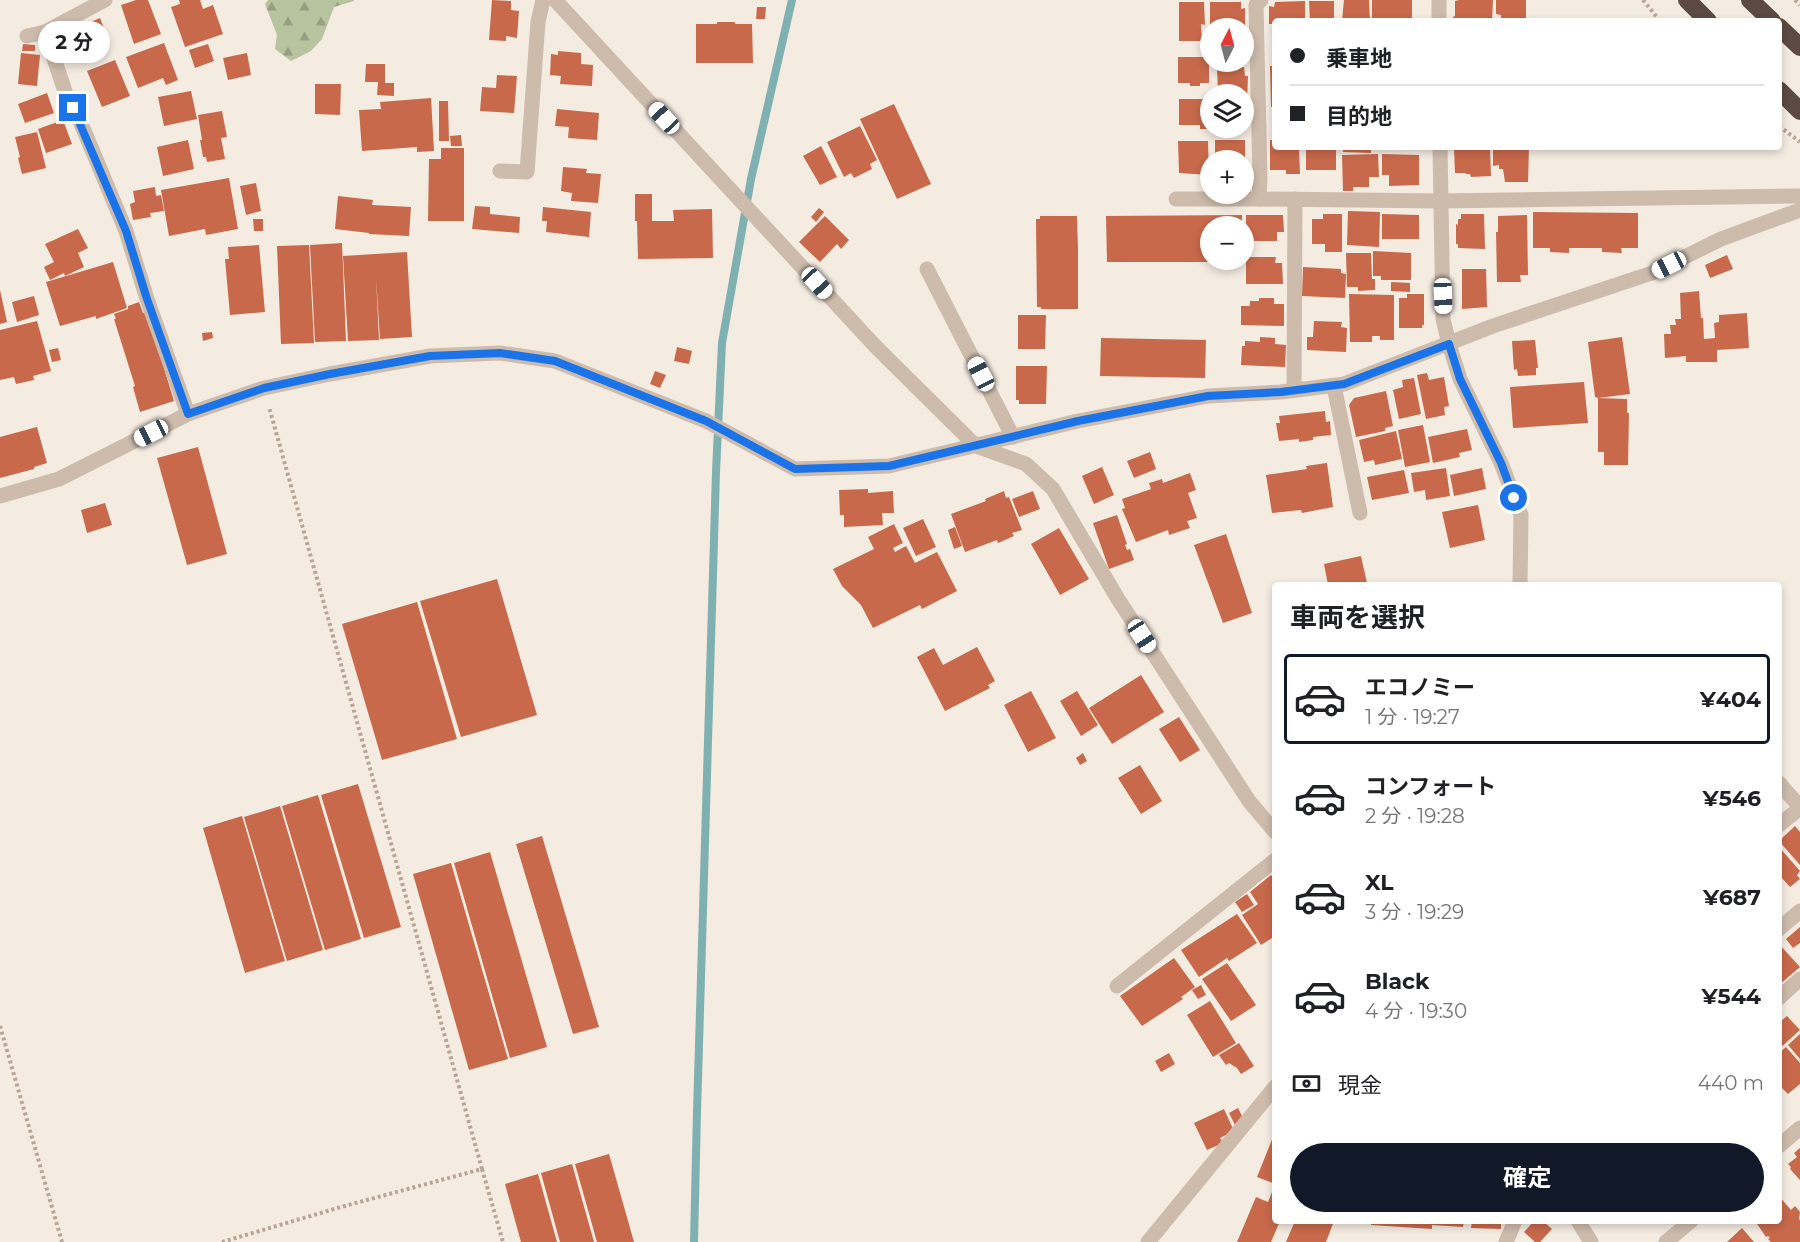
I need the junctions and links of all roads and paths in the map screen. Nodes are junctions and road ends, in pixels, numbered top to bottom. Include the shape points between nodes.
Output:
1 (105, 0) edge
2 (543, 0) edge
3 (555, 0) edge
4 (1261, 0) edge
5 (1439, 0) edge
6 (1643, 0) edge
7 (1687, 0) edge
8 (1750, 0) edge
9 (1795, 0) edge
10 (1800, 5) edge
11 (1439, 18) edge
12 (1658, 18) edge
13 (1705, 18) edge
14 (1769, 18) edge
15 (1782, 30) edge
16 (45, 32) junction
17 (27, 36) dead end
18 (1800, 47) edge
19 (1782, 93) edge
20 (1800, 111) edge
21 (1782, 128) edge
22 (1800, 142) edge
23 (1440, 150) edge
24 (500, 171) dead end
25 (1800, 196) edge
26 (1176, 199) dead end
27 (1295, 199) junction
28 (1259, 200) junction
29 (1440, 201) junction
30 (1800, 210) edge
31 (927, 269) dead end
32 (1449, 344) junction
33 (1334, 386) junction
34 (264, 388) junction
35 (1294, 390) junction
36 (188, 414) junction
37 (1013, 437) junction
38 (976, 446) junction
39 (0, 496) edge
40 (1360, 513) dead end
41 (1520, 582) edge
42 (1782, 786) edge
43 (1800, 807) edge
44 (1269, 815) edge
45 (1782, 822) edge
46 (1272, 862) edge
47 (1800, 911) edge
48 (1782, 926) edge
49 (1800, 979) edge
50 (1117, 986) dead end
51 (1782, 995) edge
52 (0, 1026) edge
53 (1272, 1091) edge
54 (1800, 1128) edge
55 (1782, 1143) edge
56 (482, 1169) junction
57 (1514, 1224) edge
58 (1580, 1224) edge
59 (1687, 1224) edge
60 (62, 1242) edge
61 (222, 1242) edge
62 (503, 1242) edge
63 (1148, 1242) edge
64 (1506, 1242) edge
65 (1591, 1242) edge
66 (1666, 1242) edge

1 - 16 street
2 - 24 street via 527,172
3 - 38 street via 876,347
4 - 28 street via 1256,5
5 - 11 street
6 - 12 path
7 - 13 highway
8 - 14 highway
9 - 10 path
15 - 18 highway
16 - 17 street
16 - 36 street via 66,94 126,231
19 - 20 highway
21 - 22 path
23 - 29 street
25 - 29 street
26 - 28 street
27 - 28 street
27 - 29 street
27 - 35 street
29 - 32 street via 1443,319
30 - 32 street via 1721,239 1652,273
31 - 37 street
32 - 33 street
32 - 41 street via 1460,379 1501,463 1521,515
33 - 35 street
33 - 40 street
34 - 36 street
34 - 38 street via 430,356 500,353 555,361 706,421 795,469 889,466
34 - 56 path
35 - 37 street via 1208,396
36 - 39 street via 59,479
37 - 38 street
38 - 44 street via 1026,464 1053,489 1118,599 1249,801
42 - 43 street
43 - 45 street
46 - 50 street
47 - 48 street
49 - 51 street
52 - 60 path
53 - 63 street
54 - 55 street
56 - 61 path
56 - 62 path
57 - 64 street
58 - 65 street
59 - 66 street

